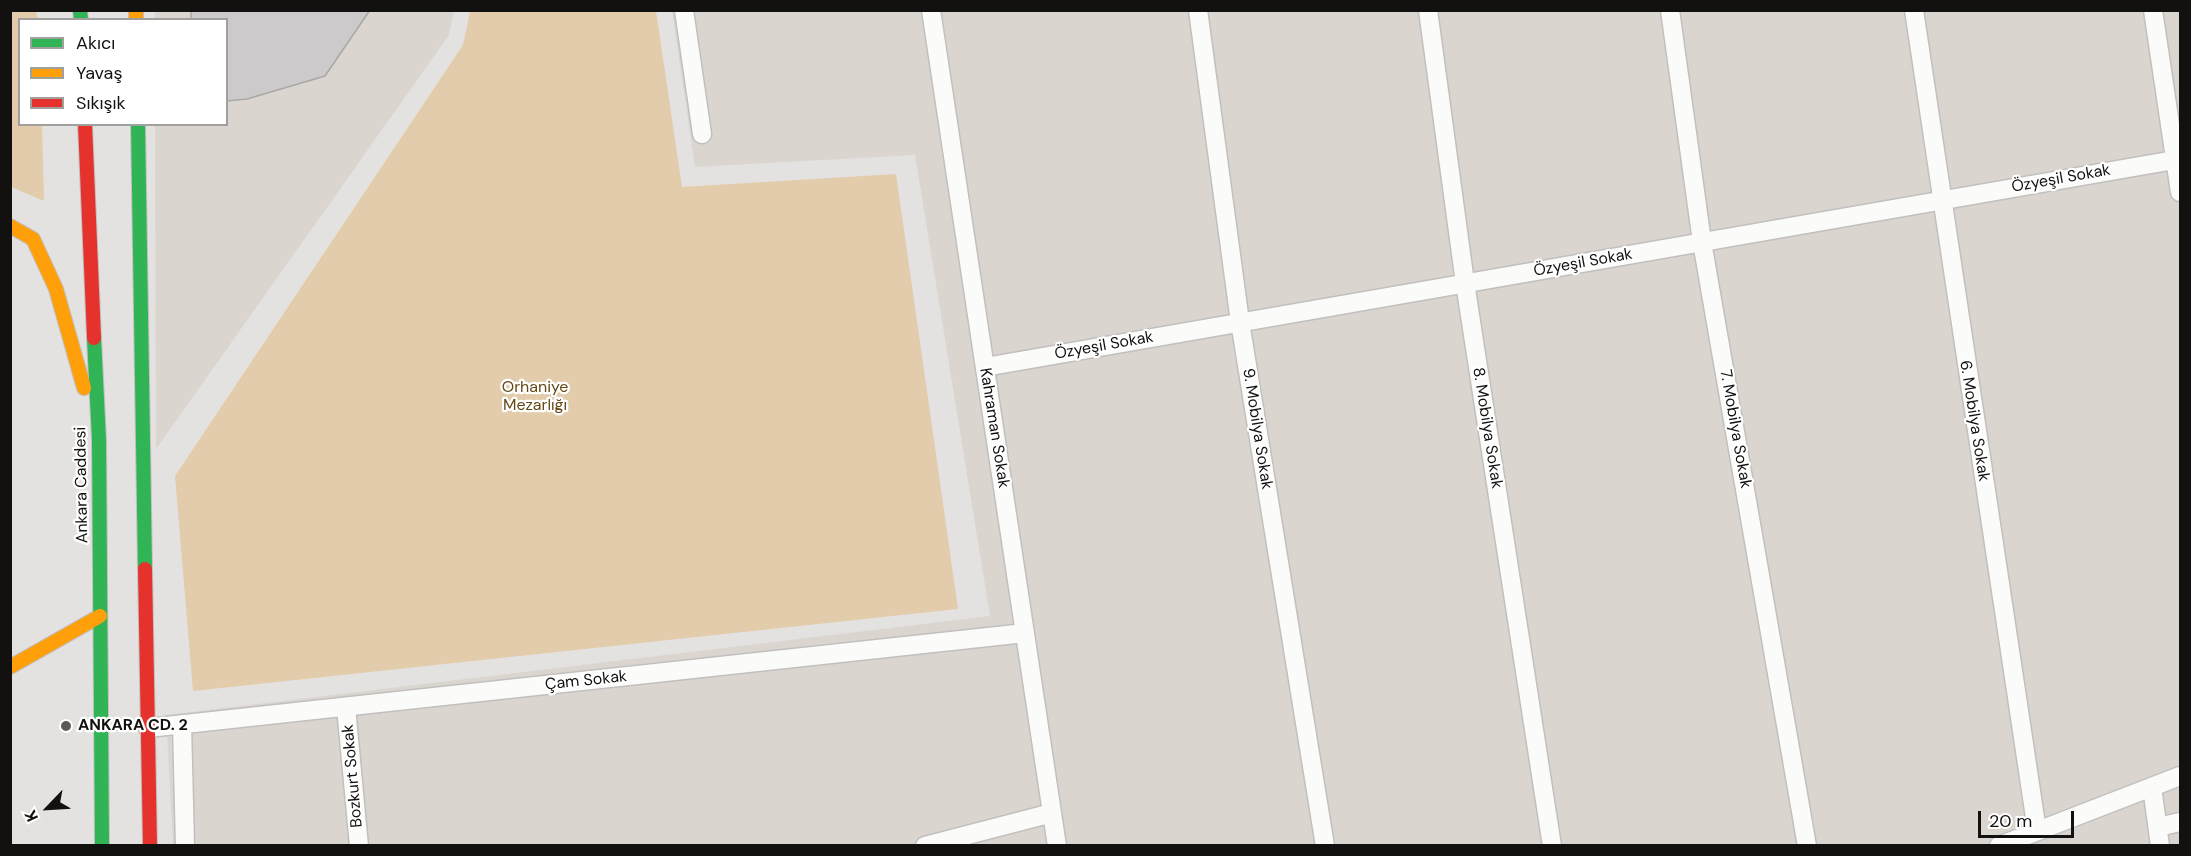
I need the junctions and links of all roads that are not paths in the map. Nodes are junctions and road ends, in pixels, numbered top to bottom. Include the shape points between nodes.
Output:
1 (684, 10) edge
2 (931, 10) edge
3 (1198, 10) edge
4 (1428, 10) edge
5 (1670, 10) edge
6 (1914, 10) edge
7 (2153, 10) edge
8 (85, 126) edge
9 (138, 126) edge
10 (702, 134) dead end
11 (2178, 159) edge
12 (2181, 192) edge
13 (1941, 200) junction
14 (10, 226) edge
15 (1702, 242) junction
16 (1465, 283) junction
17 (1240, 322) junction
18 (985, 367) junction
19 (99, 440) junction
20 (100, 616) junction
21 (1025, 633) junction
22 (10, 667) edge
23 (346, 707) junction
24 (182, 724) junction
25 (148, 728) junction
26 (2181, 776) edge
27 (2152, 787) junction
28 (1052, 813) junction
29 (2181, 822) edge
30 (2158, 827) junction
31 (2037, 831) junction
32 (102, 846) edge
33 (150, 846) edge
34 (185, 846) edge
35 (359, 846) edge
36 (925, 846) edge
37 (1057, 846) edge
38 (1325, 846) edge
39 (1552, 846) edge
40 (1807, 846) edge
41 (1999, 846) edge
42 (2160, 846) edge

1 - 10 lane
2 - 18 lane, Kahraman Sokak
3 - 17 lane, 9. Mobilya Sokak
4 - 16 lane, 8. Mobilya Sokak
5 - 15 lane, 7. Mobilya Sokak
6 - 13 lane, 6. Mobilya Sokak
7 - 11 lane
8 - 19 main road, Ankara Caddesi
9 - 25 main road
11 - 12 lane
11 - 13 lane, Özyeşil Sokak
13 - 15 lane, Özyeşil Sokak
13 - 31 lane, 6. Mobilya Sokak
14 - 19 main road via 33,239 56,289
15 - 16 lane, Özyeşil Sokak
15 - 40 lane, 7. Mobilya Sokak
16 - 17 lane, Özyeşil Sokak
16 - 39 lane, 8. Mobilya Sokak
17 - 18 lane, Özyeşil Sokak
17 - 38 lane, 9. Mobilya Sokak
18 - 21 lane, Kahraman Sokak
19 - 20 main road, Ankara Caddesi
20 - 22 main road
20 - 32 main road, Ankara Caddesi
21 - 23 lane, Çam Sokak
21 - 28 lane, Kahraman Sokak
23 - 24 lane, Çam Sokak
23 - 35 lane, Bozkurt Sokak
24 - 25 lane, Çam Sokak
24 - 34 lane
25 - 33 main road
26 - 27 lane
27 - 30 lane
27 - 31 lane
28 - 36 lane
28 - 37 lane, Kahraman Sokak
29 - 30 lane
30 - 42 lane
31 - 41 lane

